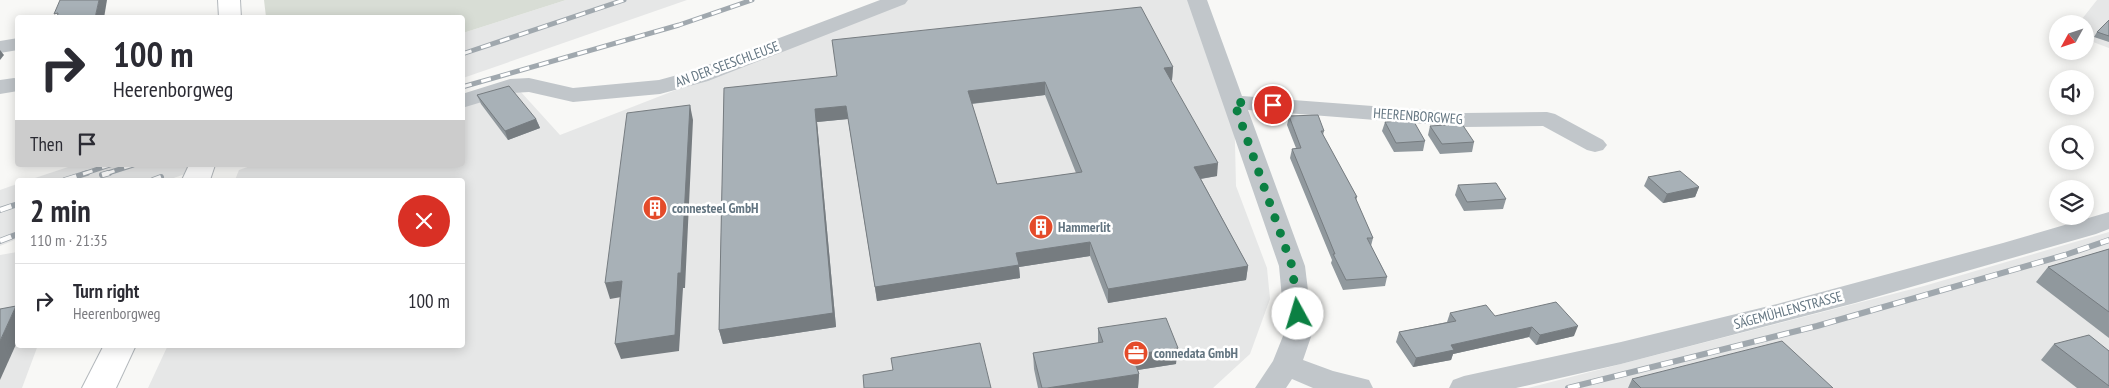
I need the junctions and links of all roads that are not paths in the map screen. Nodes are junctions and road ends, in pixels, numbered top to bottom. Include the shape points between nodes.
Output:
1 (229, 0) edge
2 (898, 0) edge
3 (1197, 0) edge
4 (230, 15) edge
5 (15, 44) edge
6 (0, 47) edge
7 (465, 100) edge
8 (1234, 102) junction
9 (1595, 146) dead end
10 (2109, 220) edge
11 (119, 348) edge
12 (1278, 376) edge
13 (99, 388) edge
14 (1358, 388) edge
15 (1464, 388) edge

1 - 4 main road
2 - 7 street, AN DER SEESCHLEUSE via 700,76 660,87 573,96 529,84 510,86
3 - 8 street
5 - 6 street
8 - 9 street, HEERENBORGWEG via 1465,120 1548,119
8 - 12 street via 1292,266 1299,331
10 - 15 street, SÄGEMÜHLENSTRASSE via 1912,278 1553,370
11 - 13 main road
12 - 14 street

